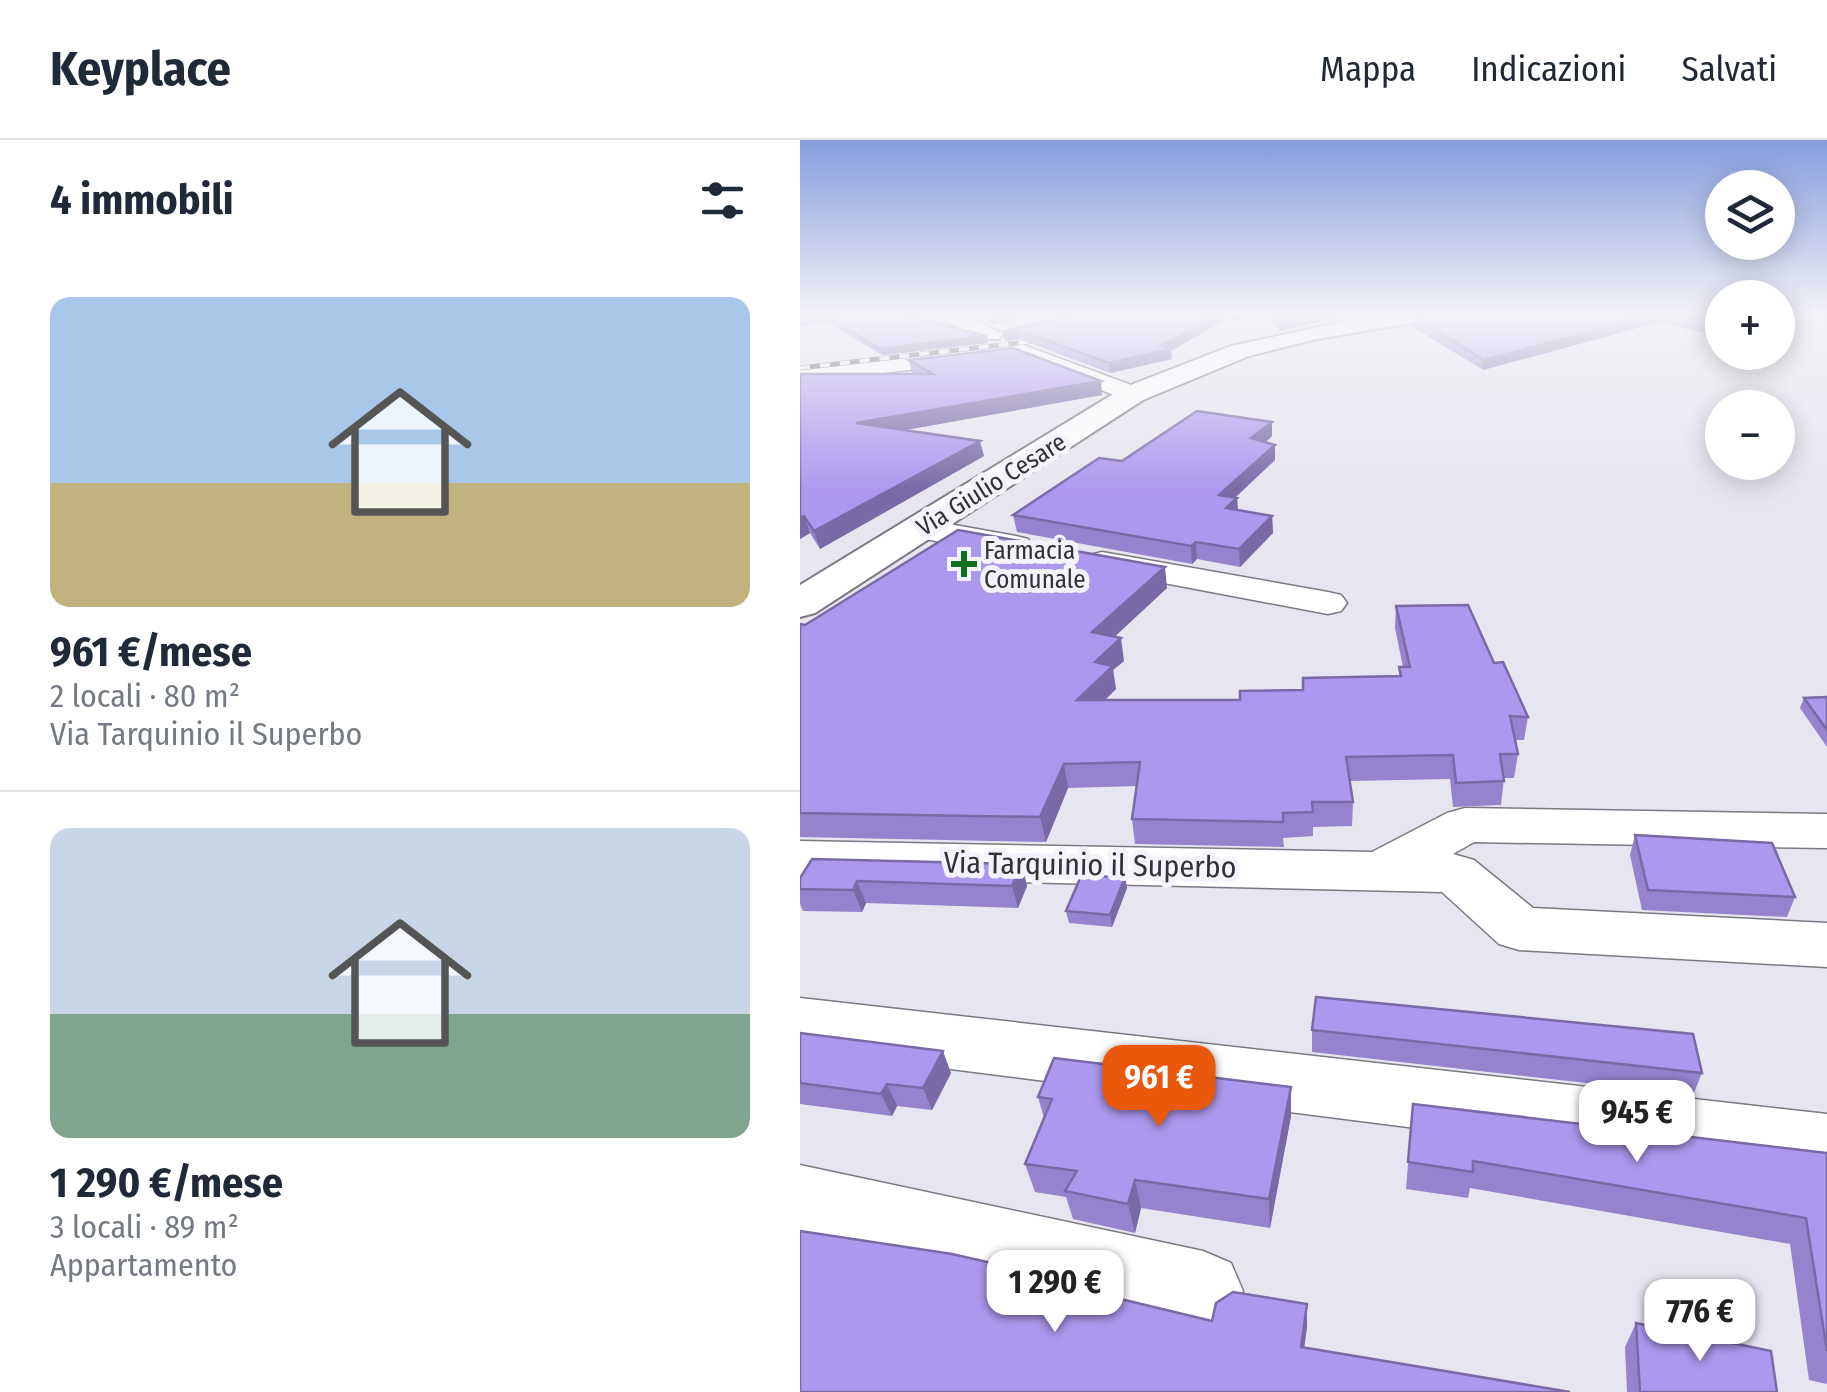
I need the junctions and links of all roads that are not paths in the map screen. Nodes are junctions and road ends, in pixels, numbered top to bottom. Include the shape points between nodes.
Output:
1 (1081, 373) edge
2 (1177, 373) edge
3 (1133, 394) junction
4 (922, 529) junction
5 (800, 604) edge
6 (1328, 604) dead end
7 (1827, 831) edge
8 (800, 858) edge
9 (1380, 872) junction
10 (1827, 945) edge
11 (800, 1024) edge
12 (1827, 1147) edge
13 (800, 1200) edge
14 (1203, 1291) dead end

1 - 3 street
2 - 3 street, Via Giulio Cesare
3 - 4 street, Via Giulio Cesare
4 - 5 street, Via Giulio Cesare
4 - 6 street
7 - 9 street via 1465,824
8 - 9 street, Via Tarquinio il Superbo
9 - 10 street, Via Tarquinio il Superbo via 1455,873 1520,929
11 - 12 street
13 - 14 street

